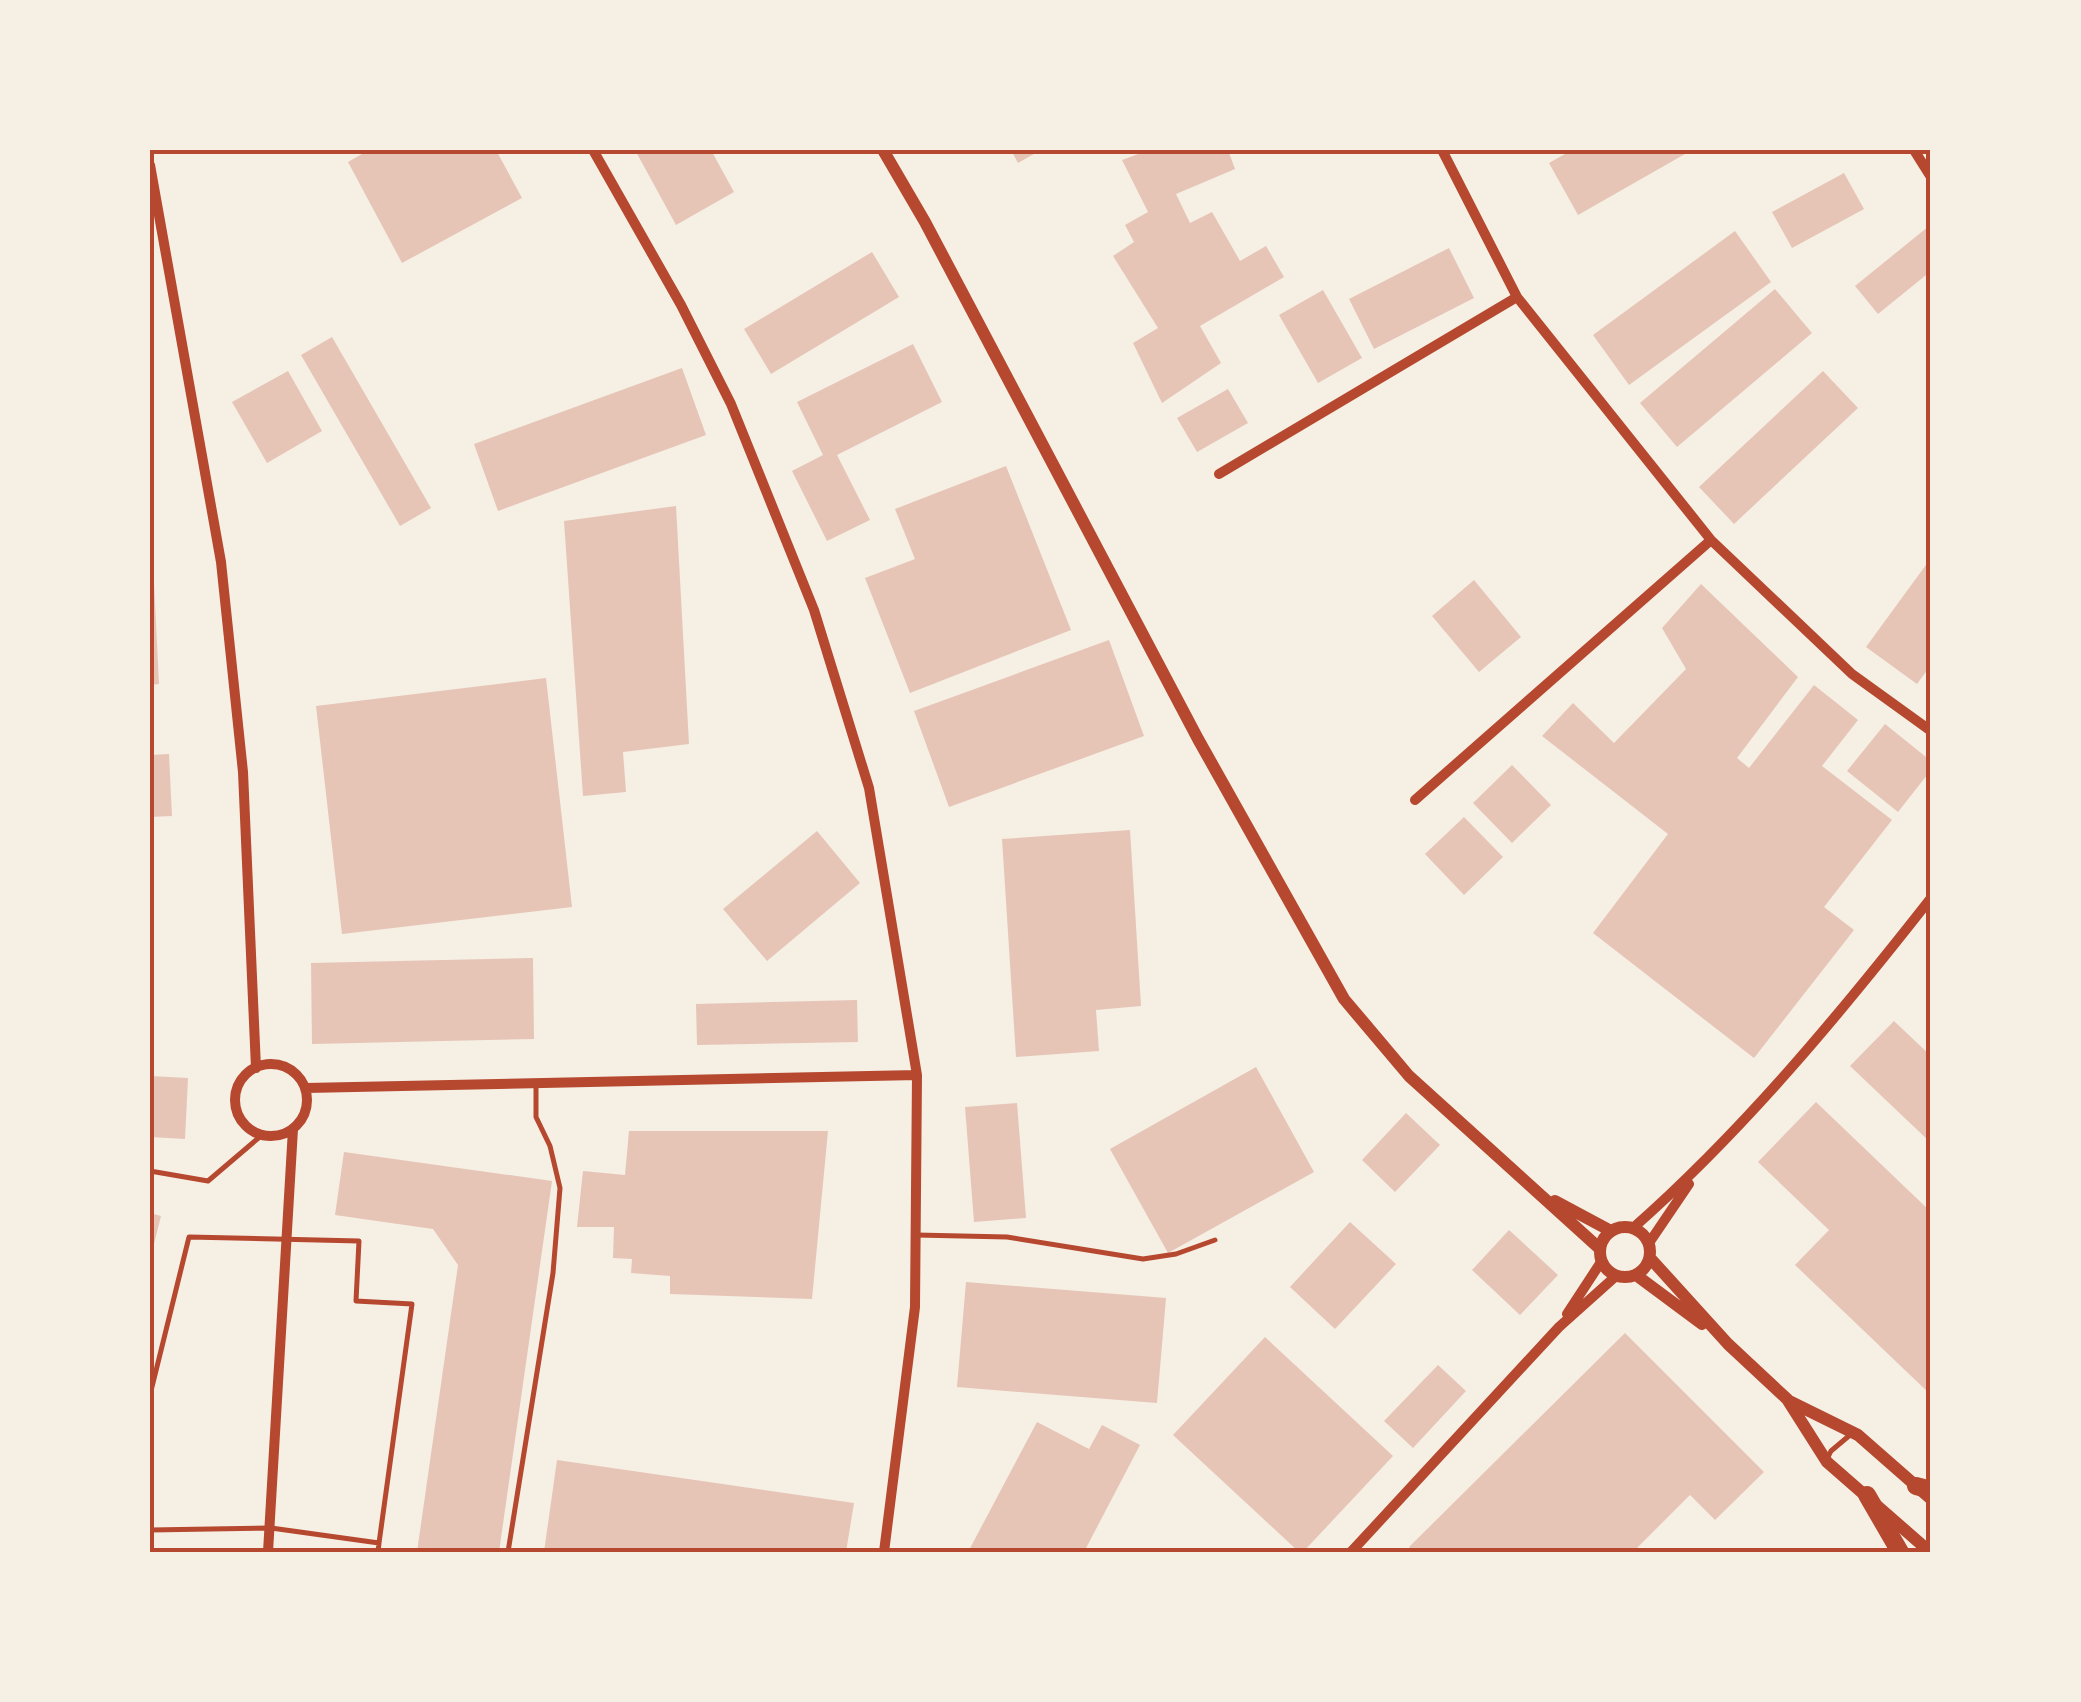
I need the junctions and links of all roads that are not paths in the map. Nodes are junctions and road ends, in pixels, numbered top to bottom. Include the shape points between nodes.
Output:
1 (592, 150) edge
2 (883, 150) edge
3 (1442, 150) edge
4 (1914, 150) edge
5 (150, 166) edge
6 (1931, 177) edge
7 (1517, 297) junction
8 (1218, 474) dead end
9 (1711, 540) junction
10 (1931, 731) edge
11 (1415, 800) dead end
12 (1931, 898) edge
13 (256, 1068) junction
14 (917, 1075) junction
15 (536, 1083) junction
16 (306, 1088) junction
17 (293, 1129) junction
18 (262, 1135) junction
19 (150, 1170) edge
20 (1698, 1171) junction
21 (1535, 1190) junction
22 (1633, 1228) junction
23 (1611, 1230) junction
24 (916, 1235) junction
25 (287, 1238) junction
26 (1215, 1240) dead end
27 (1649, 1244) junction
28 (1600, 1255) junction
29 (1650, 1258) junction
30 (1636, 1275) junction
31 (1616, 1276) junction
32 (1559, 1327) junction
33 (1728, 1344) junction
34 (150, 1395) edge
35 (1787, 1400) junction
36 (1858, 1435) junction
37 (1828, 1462) junction
38 (1924, 1488) edge
39 (1867, 1495) junction
40 (1931, 1499) edge
41 (271, 1528) junction
42 (150, 1530) edge
43 (380, 1543) junction
44 (268, 1552) edge
45 (378, 1552) edge
46 (508, 1552) edge
47 (884, 1552) edge
48 (1351, 1552) edge
49 (1900, 1552) edge
50 (1930, 1552) edge

1 - 14 street via 731,404 814,610 870,788
2 - 21 street via 1344,999 1409,1076
3 - 7 street
4 - 6 street
5 - 13 street via 221,562 242,772
7 - 8 street
7 - 9 street
9 - 10 street via 1852,674
9 - 11 street
12 - 20 street
13 - 16 street via 279,1065
13 - 18 street via 238,1086 236,1110
14 - 15 street
14 - 24 street
15 - 16 street
15 - 46 lane via 536,1117 560,1188 553,1273
16 - 17 street via 306,1110
17 - 18 street
17 - 25 street
18 - 19 lane via 208,1181
20 - 22 street
20 - 27 street
21 - 23 street
21 - 28 street
22 - 23 street
22 - 27 street
23 - 28 street
24 - 26 lane via 1056,1242 1143,1259
24 - 47 street via 916,1307
25 - 34 lane via 189,1237
25 - 41 street
25 - 43 lane via 359,1241 356,1301 412,1304
27 - 29 street
28 - 31 street
28 - 32 street
29 - 30 street
29 - 33 street
30 - 31 street
30 - 33 street
31 - 32 street
32 - 48 street
33 - 35 street
35 - 36 street
35 - 37 street
36 - 37 lane via 1830,1451
36 - 38 street
37 - 39 street
38 - 40 street
39 - 49 highway
39 - 50 street
41 - 42 lane
41 - 43 lane
41 - 44 street
43 - 45 lane

